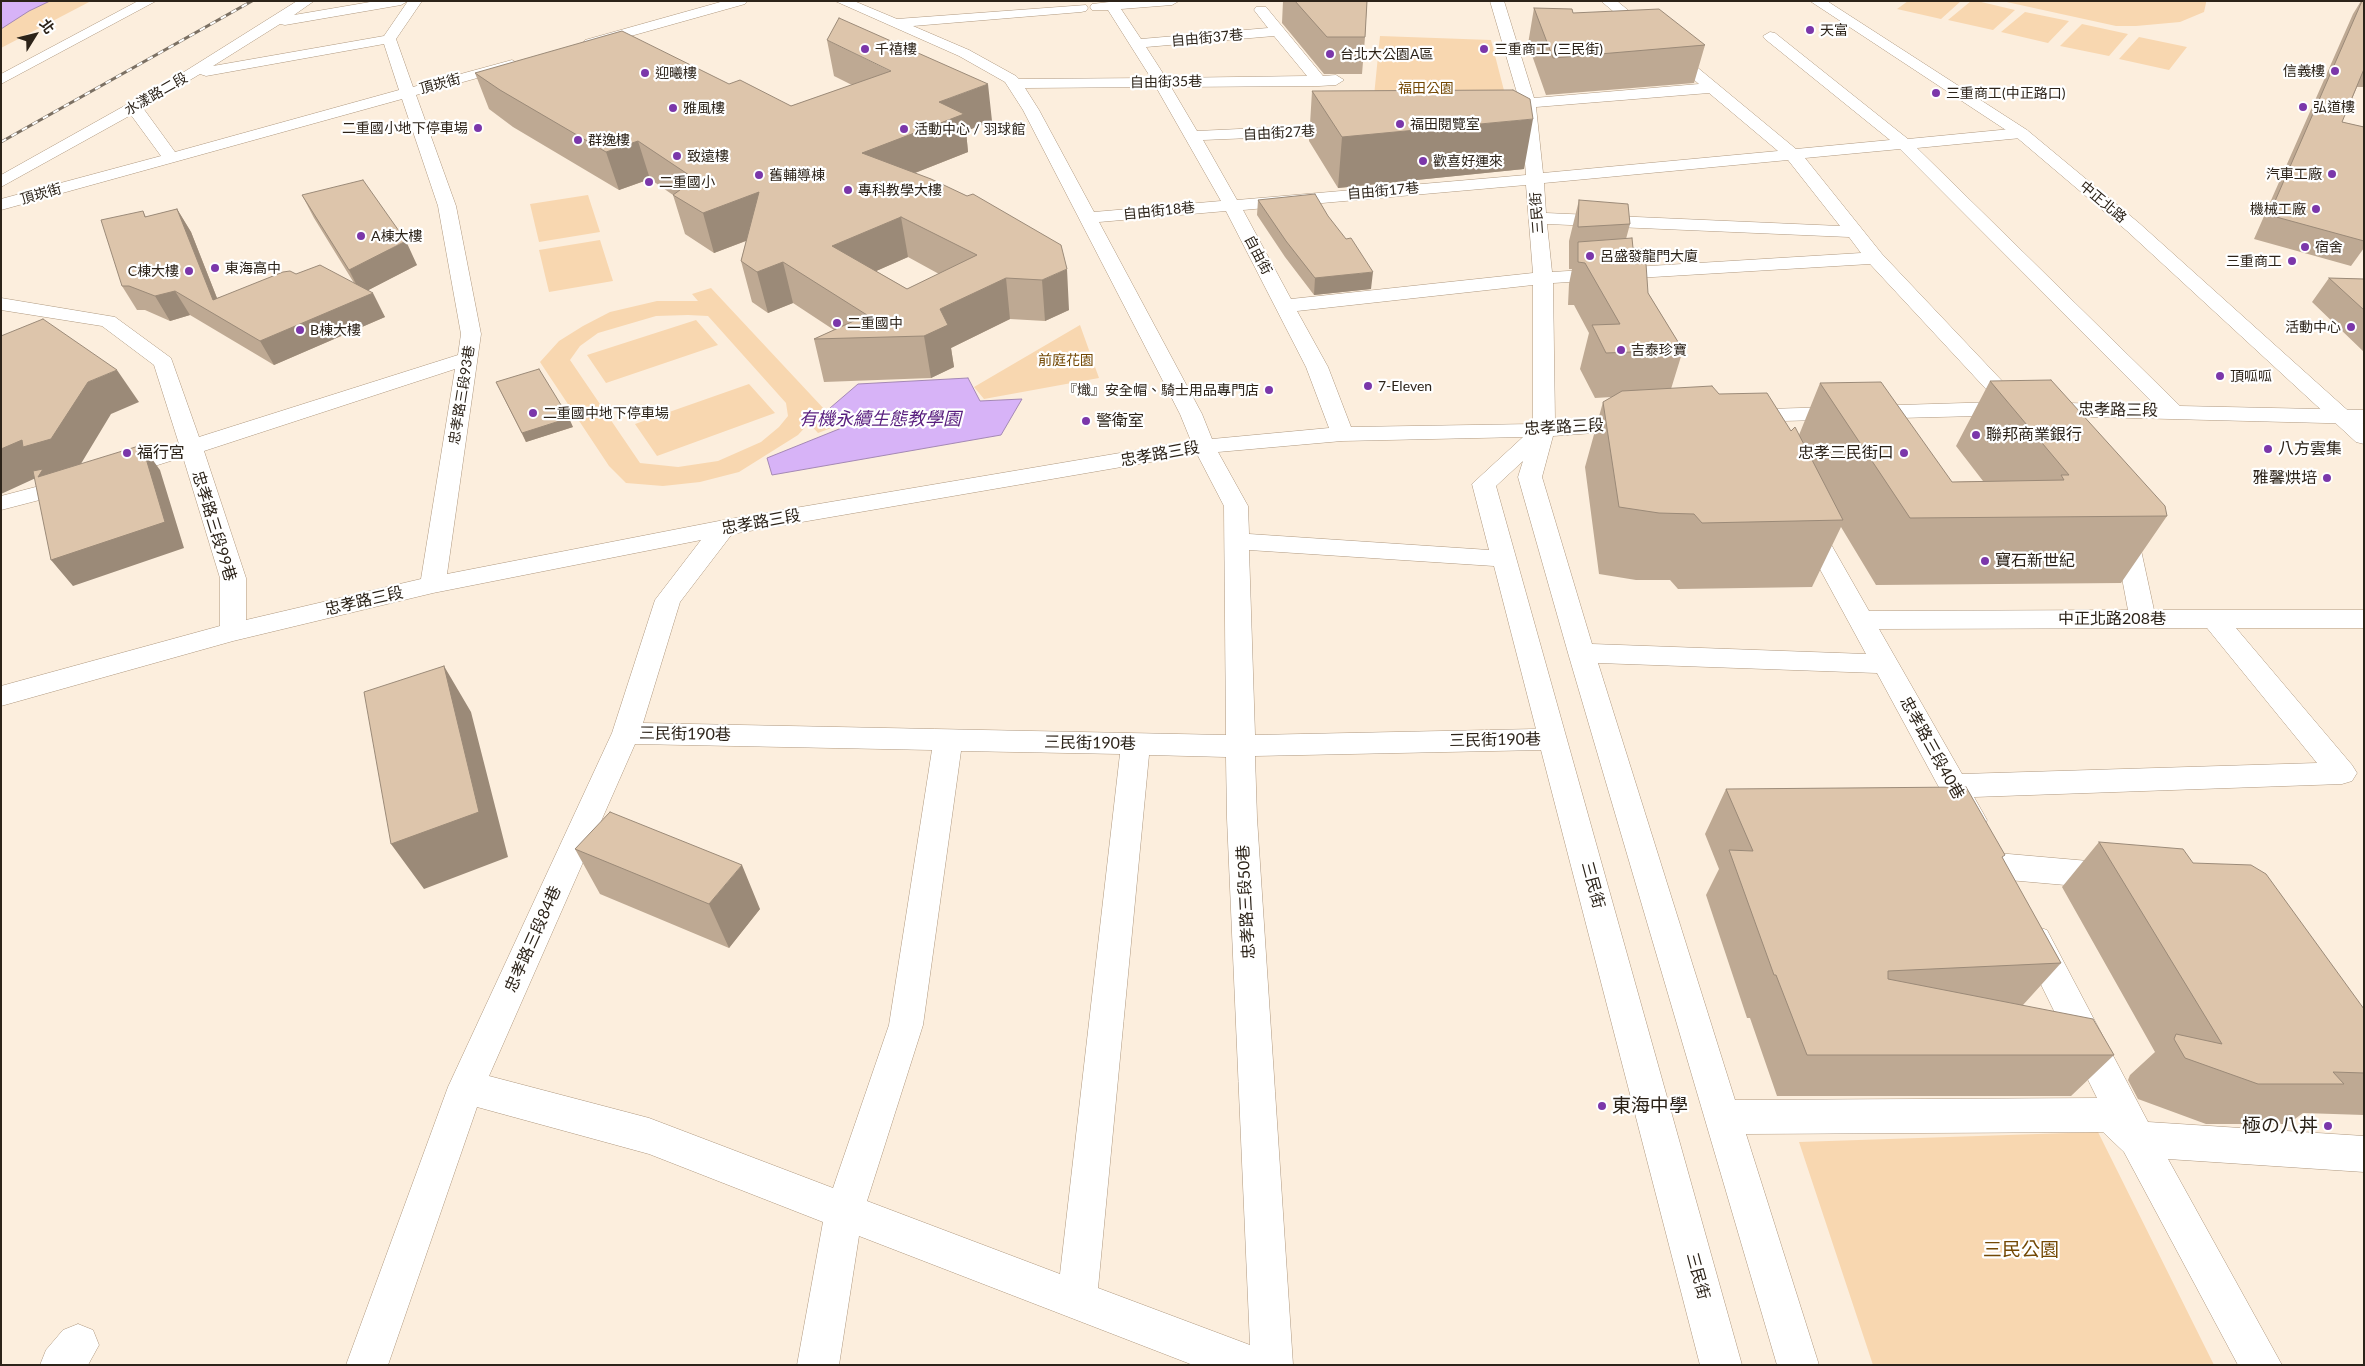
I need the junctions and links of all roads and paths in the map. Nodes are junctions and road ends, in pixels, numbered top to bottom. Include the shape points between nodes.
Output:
1 (122, 1) edge
2 (149, 1) edge
3 (307, 1) edge
4 (402, 1) edge
5 (415, 1) edge
6 (740, 1) edge
7 (842, 1) edge
8 (953, 1) edge
9 (1172, 1) edge
10 (1497, 1) edge
11 (1608, 1) edge
12 (1817, 1) edge
13 (1156, 2) edge
14 (1080, 5) edge
15 (1112, 6) junction
16 (1261, 10) dead end
17 (957, 18) junction
18 (276, 22) junction
19 (894, 23) junction
20 (1278, 31) junction
21 (1770, 36) dead end
22 (389, 39) junction
23 (1137, 44) junction
24 (578, 46) edge
25 (531, 59) edge
26 (1, 64) edge
27 (189, 75) junction
28 (1, 80) edge
29 (1336, 80) edge
30 (1319, 81) junction
31 (1161, 82) junction
32 (1014, 84) junction
33 (1712, 88) junction
34 (408, 92) junction
35 (1528, 103) junction
36 (134, 107) junction
37 (1365, 129) edge
38 (2021, 133) junction
39 (1192, 136) junction
40 (1904, 144) junction
41 (1793, 155) junction
42 (172, 158) junction
43 (139, 167) junction
44 (4, 179) edge
45 (1535, 179) junction
46 (1231, 204) junction
47 (1, 206) edge
48 (1087, 218) junction
49 (1537, 218) junction
50 (1854, 232) junction
51 (1875, 258) junction
52 (1543, 278) junction
53 (1, 304) edge
54 (1285, 306) junction
55 (468, 358) junction
56 (2016, 408) junction
57 (2172, 411) junction
58 (1748, 415) junction
59 (1718, 417) edge
60 (2353, 417) edge
61 (1660, 421) edge
62 (1544, 430) junction
63 (2034, 430) edge
64 (1342, 434) junction
65 (2364, 437) edge
66 (1762, 440) edge
67 (1204, 446) junction
68 (190, 449) junction
69 (1795, 500) edge
70 (1, 503) edge
71 (2105, 520) edge
72 (724, 528) junction
73 (1237, 541) junction
74 (1504, 559) junction
75 (433, 585) junction
76 (2142, 618) junction
77 (2214, 619) junction
78 (2364, 619) edge
79 (1860, 620) junction
80 (233, 632) junction
81 (1581, 652) junction
82 (1885, 664) junction
83 (1, 696) edge
84 (626, 732) junction
85 (1554, 739) junction
86 (948, 741) junction
87 (1136, 744) junction
88 (1240, 746) junction
89 (1953, 786) junction
90 (2144, 878) edge
91 (2024, 919) edge
92 (466, 1087) junction
93 (1723, 1117) junction
94 (2137, 1139) junction
95 (2364, 1154) edge
96 (844, 1212) junction
97 (1077, 1301) junction
98 (367, 1365) edge
99 (818, 1365) edge
100 (1248, 1365) edge
101 (1272, 1365) edge
102 (1721, 1365) edge
103 (1798, 1365) edge
104 (2261, 1365) edge

1 - 26 street
2 - 28 street
3 - 18 street, 水漾路二段
4 - 18 street
5 - 22 street
6 - 24 street
7 - 19 street
8 - 17 street
9 - 13 street
10 - 35 street, 三民街
11 - 33 street
12 - 38 street, 中正北路
13 - 15 street
14 - 15 street
14 - 17 street
15 - 23 street, 自由街
16 - 20 street
17 - 19 street
18 - 27 street, 水漾路二段
19 - 32 street via 964,53 1011,79
20 - 23 street, 自由街37巷
20 - 30 street
21 - 40 street
22 - 27 street
22 - 34 street, 忠孝路三段93巷
23 - 31 street, 自由街
25 - 34 street, 頂崁街
27 - 36 street, 水漾路二段
29 - 30 street, 自由街35巷
30 - 31 street, 自由街35巷
31 - 32 street, 自由街35巷
31 - 39 street, 自由街
32 - 48 street, 忠孝路三段50巷
33 - 35 street
33 - 41 street
34 - 42 street, 頂崁街
34 - 55 street, 忠孝路三段93巷 via 447,206 472,334
35 - 45 street, 三民街
36 - 42 street
36 - 44 street, 水漾路二段
37 - 39 street, 自由街27巷
38 - 40 street, 自由街17巷
38 - 60 street, 中正北路
39 - 46 street, 自由街
40 - 41 street, 自由街17巷
40 - 57 street
41 - 45 street, 自由街17巷
41 - 50 street
42 - 43 street, 頂崁街
43 - 44 street, 頂崁街 via 83,178 46,181
43 - 47 street, 頂崁街
45 - 46 street, 自由街17巷
45 - 49 street, 三民街
46 - 48 street, 自由街18巷
46 - 54 street, 自由街
48 - 67 street, 忠孝路三段50巷 via 1191,414
49 - 50 street
49 - 52 street, 三民街
50 - 51 street
51 - 52 street
51 - 56 street
52 - 54 street
52 - 62 street, 三民街
53 - 68 street, 忠孝路三段99巷 via 108,321 164,362
54 - 64 street, 自由街 via 1317,367
55 - 68 street
55 - 75 street, 忠孝路三段93巷
56 - 57 street, 忠孝路三段
56 - 58 street, 忠孝路三段
56 - 63 street
57 - 60 street, 忠孝路三段
58 - 59 street, 忠孝路三段
58 - 66 street
60 - 65 street, 中正北路
61 - 62 street, 忠孝路三段
62 - 64 street, 忠孝路三段
62 - 74 street, 三民街 via 1484,484
62 - 81 street, 三民街 via 1530,477
64 - 67 street, 忠孝路三段
67 - 72 street, 忠孝路三段
67 - 73 street, 忠孝路三段50巷 via 1236,506
68 - 70 street
68 - 80 street, 忠孝路三段99巷 via 232,578
69 - 79 street, 忠孝路三段40巷
71 - 76 street via 2129,550
72 - 75 street, 忠孝路三段
72 - 84 street, 忠孝路三段84巷 via 668,600
73 - 74 street
73 - 88 street, 忠孝路三段50巷
74 - 85 street, 三民街
75 - 80 street, 忠孝路三段
76 - 77 street, 中正北路208巷
76 - 79 street, 中正北路208巷
77 - 78 street, 中正北路208巷
77 - 89 street via 2342,773
79 - 82 street, 忠孝路三段40巷
80 - 83 street, 忠孝路三段
81 - 82 street
81 - 93 street, 三民街
82 - 89 street, 忠孝路三段40巷
84 - 86 street, 三民街190巷
84 - 92 street, 忠孝路三段84巷
85 - 88 street, 三民街190巷
85 - 102 street, 三民街
86 - 87 street, 三民街190巷
86 - 96 street via 906,1025
87 - 88 street, 三民街190巷
87 - 97 street
88 - 101 street, 忠孝路三段50巷
89 - 90 street, 忠孝路三段40巷 via 2004,879
91 - 94 street
92 - 96 street via 649,1136
92 - 98 street, 忠孝路三段84巷
93 - 94 street via 2110,1115
93 - 103 street, 三民街
94 - 95 street
94 - 104 street
96 - 97 street
96 - 99 street
97 - 100 street

